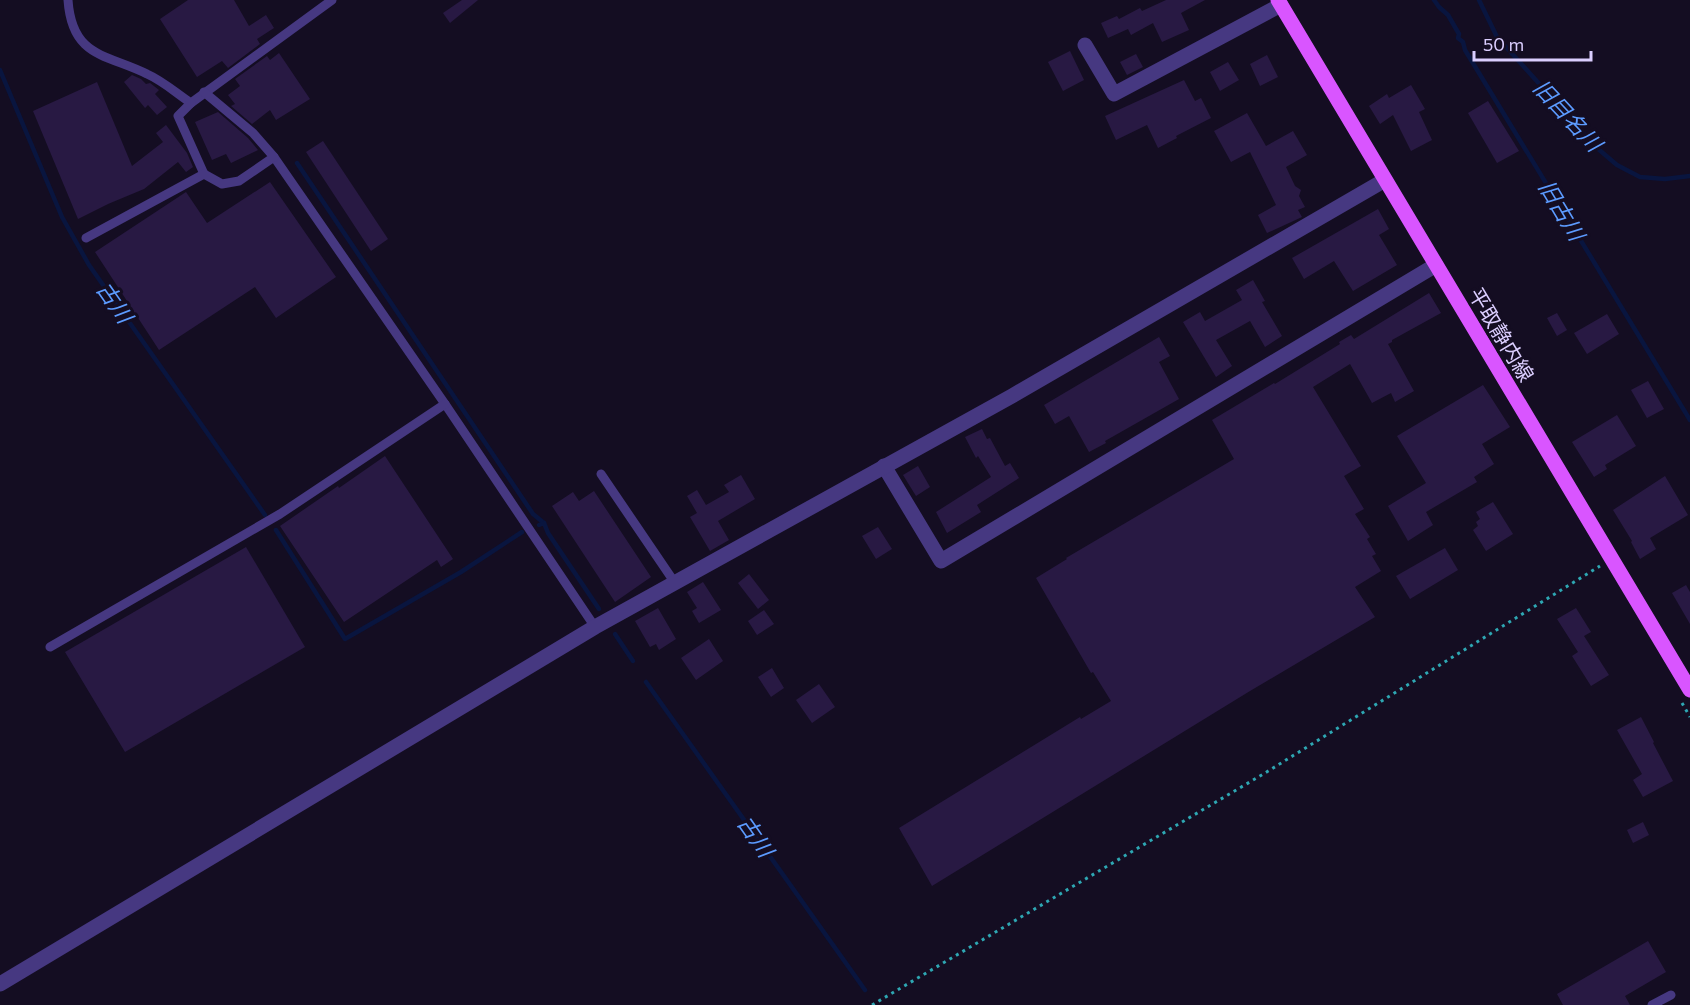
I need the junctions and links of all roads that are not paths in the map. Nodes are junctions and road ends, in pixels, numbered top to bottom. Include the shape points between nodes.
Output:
1 (69, 0) edge
2 (332, 0) edge
3 (1279, 2) edge
4 (1085, 45) dead end
5 (204, 93) junction
6 (191, 103) junction
7 (274, 157) junction
8 (204, 174) junction
9 (1385, 180) junction
10 (86, 238) dead end
11 (1436, 265) junction
12 (445, 404) junction
13 (884, 466) junction
14 (601, 474) dead end
15 (675, 583) junction
16 (595, 627) junction
17 (50, 647) dead end
18 (1690, 690) edge
19 (0, 984) edge
20 (1671, 995) dead end
21 (1652, 1005) edge

1 - 6 lane via 69,15 86,46 105,58 148,74
2 - 5 lane
3 - 4 street via 1114,94
3 - 9 main road, 平取静内線
5 - 6 lane
5 - 7 lane via 253,133
6 - 8 lane via 178,116
7 - 8 lane via 239,181 222,184
7 - 12 lane
8 - 10 lane
9 - 11 main road, 平取静内線
9 - 13 street
11 - 13 street via 941,561
11 - 18 main road, 平取静内線
12 - 16 lane
12 - 17 lane via 280,514
13 - 15 street
14 - 15 lane
15 - 16 street
16 - 19 street
20 - 21 lane

